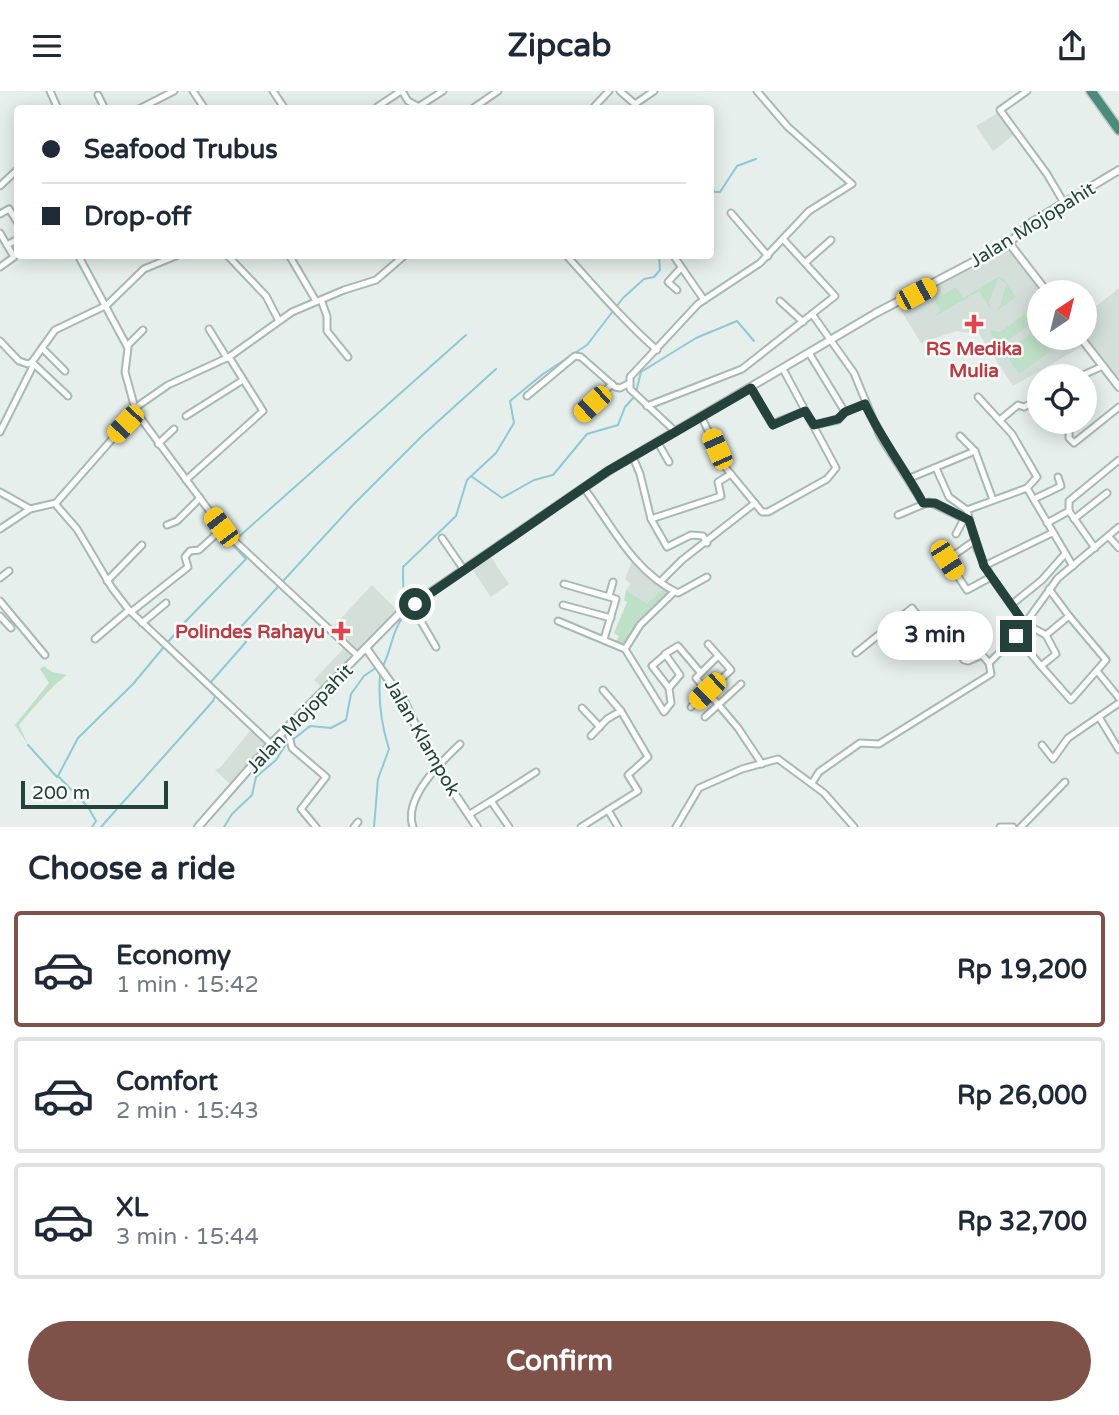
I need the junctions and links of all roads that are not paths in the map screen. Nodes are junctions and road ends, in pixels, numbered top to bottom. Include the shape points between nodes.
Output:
1 (174, 91) edge
2 (402, 91) edge
3 (443, 91) edge
4 (498, 91) edge
5 (610, 91) edge
6 (620, 91) edge
7 (654, 91) edge
8 (757, 91) edge
9 (1013, 91) edge
10 (1027, 91) edge
11 (1091, 91) edge
12 (98, 95) dead end
13 (1018, 97) junction
14 (103, 105) edge
15 (147, 105) edge
16 (380, 105) edge
17 (415, 105) edge
18 (424, 105) edge
19 (478, 105) edge
20 (596, 105) edge
21 (1119, 130) edge
22 (1119, 170) edge
23 (14, 173) edge
24 (0, 186) edge
25 (1064, 203) junction
26 (731, 213) dead end
27 (0, 215) edge
28 (14, 217) edge
29 (0, 233) edge
30 (783, 239) junction
31 (831, 240) dead end
32 (14, 241) edge
33 (1009, 243) junction
34 (7, 245) junction
35 (768, 255) junction
36 (14, 256) edge
37 (80, 259) edge
38 (168, 259) edge
39 (231, 259) edge
40 (292, 259) edge
41 (398, 259) edge
42 (570, 259) edge
43 (675, 259) edge
44 (806, 262) junction
45 (680, 269) junction
46 (1038, 280) edge
47 (677, 290) dead end
48 (318, 300) junction
49 (704, 300) junction
50 (780, 301) dead end
51 (107, 305) junction
52 (812, 314) junction
53 (279, 321) junction
54 (803, 322) junction
55 (209, 329) dead end
56 (143, 330) dead end
57 (831, 339) junction
58 (0, 341) edge
59 (127, 346) junction
60 (42, 348) junction
61 (657, 349) junction
62 (1090, 350) edge
63 (809, 353) junction
64 (348, 357) dead end
65 (228, 358) junction
66 (33, 363) junction
67 (1103, 366) junction
68 (783, 369) junction
69 (1097, 369) edge
70 (65, 371) dead end
71 (243, 380) junction
72 (612, 384) junction
73 (629, 387) junction
74 (1119, 387) edge
75 (751, 388) junction
76 (68, 396) dead end
77 (527, 396) dead end
78 (978, 397) dead end
79 (865, 404) junction
80 (647, 405) junction
81 (1027, 406) edge
82 (1119, 407) edge
83 (136, 410) junction
84 (805, 411) junction
85 (845, 412) junction
86 (580, 415) dead end
87 (186, 416) dead end
88 (702, 418) junction
89 (1000, 420) junction
90 (814, 425) junction
91 (1097, 425) edge
92 (174, 429) dead end
93 (0, 432) edge
94 (676, 432) junction
95 (1069, 434) edge
96 (1085, 434) edge
97 (960, 436) dead end
98 (658, 443) junction
99 (158, 444) junction
100 (975, 451) junction
101 (633, 457) junction
102 (1119, 460) edge
103 (669, 462) dead end
104 (936, 468) junction
105 (731, 474) junction
106 (1058, 477) dead end
107 (910, 478) junction
108 (186, 481) junction
109 (584, 488) junction
110 (1027, 488) junction
111 (0, 492) edge
112 (1107, 493) dead end
113 (200, 498) junction
114 (1034, 499) junction
115 (993, 500) junction
116 (56, 503) junction
117 (755, 503) junction
118 (923, 503) junction
119 (30, 509) junction
120 (967, 510) junction
121 (1069, 511) junction
122 (898, 515) dead end
123 (651, 519) junction
124 (1074, 519) junction
125 (966, 520) junction
126 (1047, 523) junction
127 (167, 525) dead end
128 (1119, 527) edge
129 (0, 529) edge
130 (222, 529) junction
131 (1052, 533) junction
132 (956, 534) dead end
133 (1109, 537) junction
134 (442, 538) dead end
135 (974, 541) junction
136 (707, 543) junction
137 (142, 545) dead end
138 (1118, 546) edge
139 (1095, 548) junction
140 (1064, 555) junction
141 (984, 566) junction
142 (1073, 566) junction
143 (464, 570) junction
144 (9, 571) dead end
145 (707, 577) dead end
146 (991, 577) junction
147 (0, 578) edge
148 (107, 580) junction
149 (613, 582) dead end
150 (661, 582) junction
151 (564, 584) dead end
152 (1049, 589) junction
153 (674, 592) junction
154 (609, 596) junction
155 (0, 601) edge
156 (166, 603) dead end
157 (563, 605) dead end
158 (1011, 605) junction
159 (411, 607) junction
160 (130, 611) junction
161 (1069, 615) junction
162 (0, 616) edge
163 (611, 618) junction
164 (558, 621) dead end
165 (142, 623) junction
166 (1024, 623) junction
167 (926, 627) junction
168 (11, 628) dead end
169 (1046, 635) junction
170 (1016, 636) junction
171 (95, 639) dead end
172 (604, 639) junction
173 (904, 641) dead end
174 (708, 644) dead end
175 (436, 647) dead end
176 (366, 648) junction
177 (625, 649) junction
178 (856, 653) dead end
179 (45, 655) dead end
180 (665, 655) junction
181 (358, 656) junction
182 (718, 656) junction
183 (989, 663) junction
184 (1041, 666) junction
185 (1097, 671) junction
186 (700, 672) junction
187 (741, 684) dead end
188 (669, 688) junction
189 (603, 690) dead end
190 (707, 691) junction
191 (1119, 701) edge
192 (719, 704) junction
193 (691, 707) dead end
194 (582, 708) dead end
195 (621, 711) junction
196 (705, 717) dead end
197 (1099, 717) junction
198 (600, 727) junction
199 (287, 728) junction
200 (592, 736) dead end
201 (271, 744) junction
202 (460, 744) dead end
203 (1042, 745) dead end
204 (1119, 750) edge
205 (762, 764) junction
206 (438, 769) junction
207 (536, 772) dead end
208 (1065, 782) dead end
209 (812, 783) junction
210 (491, 801) junction
211 (608, 810) junction
212 (470, 814) junction
213 (198, 827) edge
214 (316, 827) edge
215 (412, 827) edge
216 (477, 827) edge
217 (509, 827) edge
218 (581, 827) edge
219 (618, 827) edge
220 (676, 827) edge
221 (854, 827) edge
222 (1000, 827) edge
223 (1013, 827) edge
224 (1021, 827) edge

1 - 15 street
2 - 16 street
2 - 17 street
3 - 18 street
4 - 19 street
5 - 20 street
6 - 7 street via 635,104
8 - 30 street via 788,127 852,184 809,211
9 - 13 street
10 - 13 street
11 - 21 highway
12 - 14 street
13 - 25 street via 999,110
22 - 25 street, Jalan Mojopahit
23 - 24 street
25 - 33 street, Jalan Mojopahit
26 - 35 street
27 - 28 street via 9,209
29 - 34 street
30 - 35 street
30 - 44 street
31 - 44 street
32 - 34 street
33 - 46 street
33 - 57 street, Jalan Mojopahit
34 - 36 street
35 - 49 street
37 - 51 street
38 - 51 street via 144,269
39 - 53 street via 266,296
40 - 48 street
41 - 48 street via 376,280
42 - 61 street
43 - 45 street
44 - 52 street via 835,296
45 - 47 street via 668,282
45 - 49 street
48 - 53 street
48 - 64 street via 327,316 327,331
49 - 61 street
50 - 54 street
51 - 59 street
51 - 60 street via 55,330
52 - 54 street
52 - 57 street
53 - 65 street
54 - 80 street via 733,374
55 - 65 street
56 - 59 street
57 - 63 street, Jalan Mojopahit
57 - 79 street via 858,380
58 - 66 street via 19,361
59 - 83 street via 125,372
60 - 66 street
60 - 70 street
61 - 73 street via 629,377
62 - 67 street
63 - 68 street, Jalan Mojopahit
63 - 85 street
65 - 71 street
65 - 83 street via 168,385
66 - 76 street
66 - 93 street
67 - 69 street
67 - 74 street
68 - 75 street, Jalan Mojopahit
68 - 84 street
71 - 87 street
71 - 108 street via 262,412
72 - 73 street
72 - 77 street via 575,356
72 - 86 street
73 - 80 street
75 - 84 street via 772,424
75 - 88 street, Jalan Mojopahit
78 - 89 street
79 - 85 street
79 - 107 street via 884,444
80 - 94 street
81 - 89 street via 1018,405
82 - 91 street
83 - 99 street
83 - 116 street
84 - 90 street
85 - 90 street via 838,419
88 - 94 street, Jalan Mojopahit
88 - 105 street
89 - 110 street via 1037,477
90 - 117 street via 836,468 834,474 768,512
92 - 99 street
94 - 98 street, Jalan Mojopahit
95 - 96 street via 1074,443
97 - 100 street
98 - 101 street, Jalan Mojopahit
98 - 103 street
99 - 108 street
100 - 104 street
100 - 115 street
101 - 109 street, Jalan Mojopahit
101 - 123 street
102 - 121 street via 1069,501
104 - 107 street
104 - 120 street via 949,497
105 - 117 street
105 - 123 street via 718,482 722,496
106 - 114 street via 1061,485
107 - 118 street
108 - 113 street
109 - 143 street, Jalan Mojopahit
109 - 150 street via 629,555
110 - 114 street
110 - 115 street
111 - 119 street
112 - 124 street
113 - 127 street
113 - 130 street
114 - 126 street
115 - 120 street
116 - 119 street
116 - 148 street
117 - 136 street
118 - 122 street
118 - 125 street via 935,503
119 - 129 street
120 - 125 street
121 - 124 street
121 - 126 street
123 - 136 street via 667,547 691,535 703,537
124 - 139 street
125 - 132 street
125 - 135 street
126 - 131 street
128 - 133 street
130 - 160 street via 199,550 188,552 189,566
130 - 181 street
131 - 140 street
131 - 141 street
133 - 138 street
133 - 139 street
134 - 143 street
135 - 141 street
135 - 146 street via 947,560 967,590
136 - 150 street
137 - 148 street
139 - 142 street
140 - 142 street
140 - 158 street
141 - 146 street
142 - 152 street
143 - 159 street, Jalan Mojopahit
144 - 147 street
145 - 153 street via 682,593
146 - 158 street
148 - 160 street
149 - 154 street
150 - 153 street
151 - 154 street
152 - 161 street
152 - 166 street
153 - 177 street via 642,622
154 - 163 street via 616,599
155 - 179 street
156 - 165 street
157 - 163 street
158 - 166 street
159 - 175 street
159 - 176 street, Jalan Mojopahit
160 - 165 street
160 - 171 street
161 - 169 street
161 - 185 street via 1106,656
162 - 168 street
163 - 172 street
164 - 172 street
165 - 201 street
166 - 169 street
166 - 170 street
167 - 173 street
167 - 178 street via 914,607
167 - 183 street via 940,620 964,660 982,655
169 - 184 street via 1056,654
170 - 183 street
170 - 184 street
172 - 177 street
174 - 182 street
176 - 181 street, Jalan Mojopahit
176 - 206 street, Jalan Klampok via 405,703
177 - 188 street via 664,712 671,703
180 - 186 street via 678,646
180 - 188 street via 681,675
180 - 188 street via 652,669
181 - 199 street, Jalan Mojopahit
182 - 186 street
182 - 190 street via 730,670
183 - 209 street via 992,673 981,682 880,744 860,743 819,772
184 - 185 street via 1070,699
185 - 191 street
186 - 190 street via 696,678
187 - 192 street
189 - 195 street
190 - 192 street
190 - 193 street
191 - 197 street
192 - 196 street
192 - 205 street
194 - 198 street
195 - 198 street
195 - 211 street via 648,757 628,775 638,791
197 - 203 street via 1066,740 1052,760
197 - 204 street
198 - 200 street
199 - 201 street, Jalan Mojopahit
199 - 214 street via 288,742 326,777 301,809
201 - 213 street, Jalan Mojopahit
202 - 206 street
205 - 209 street via 780,759
205 - 220 street via 699,788
206 - 212 street, Jalan Klampok
206 - 215 street via 413,805
207 - 210 street
208 - 224 street
209 - 221 street
210 - 212 street
210 - 217 street
211 - 218 street
211 - 219 street
212 - 216 street, Jalan Klampok
222 - 223 street

